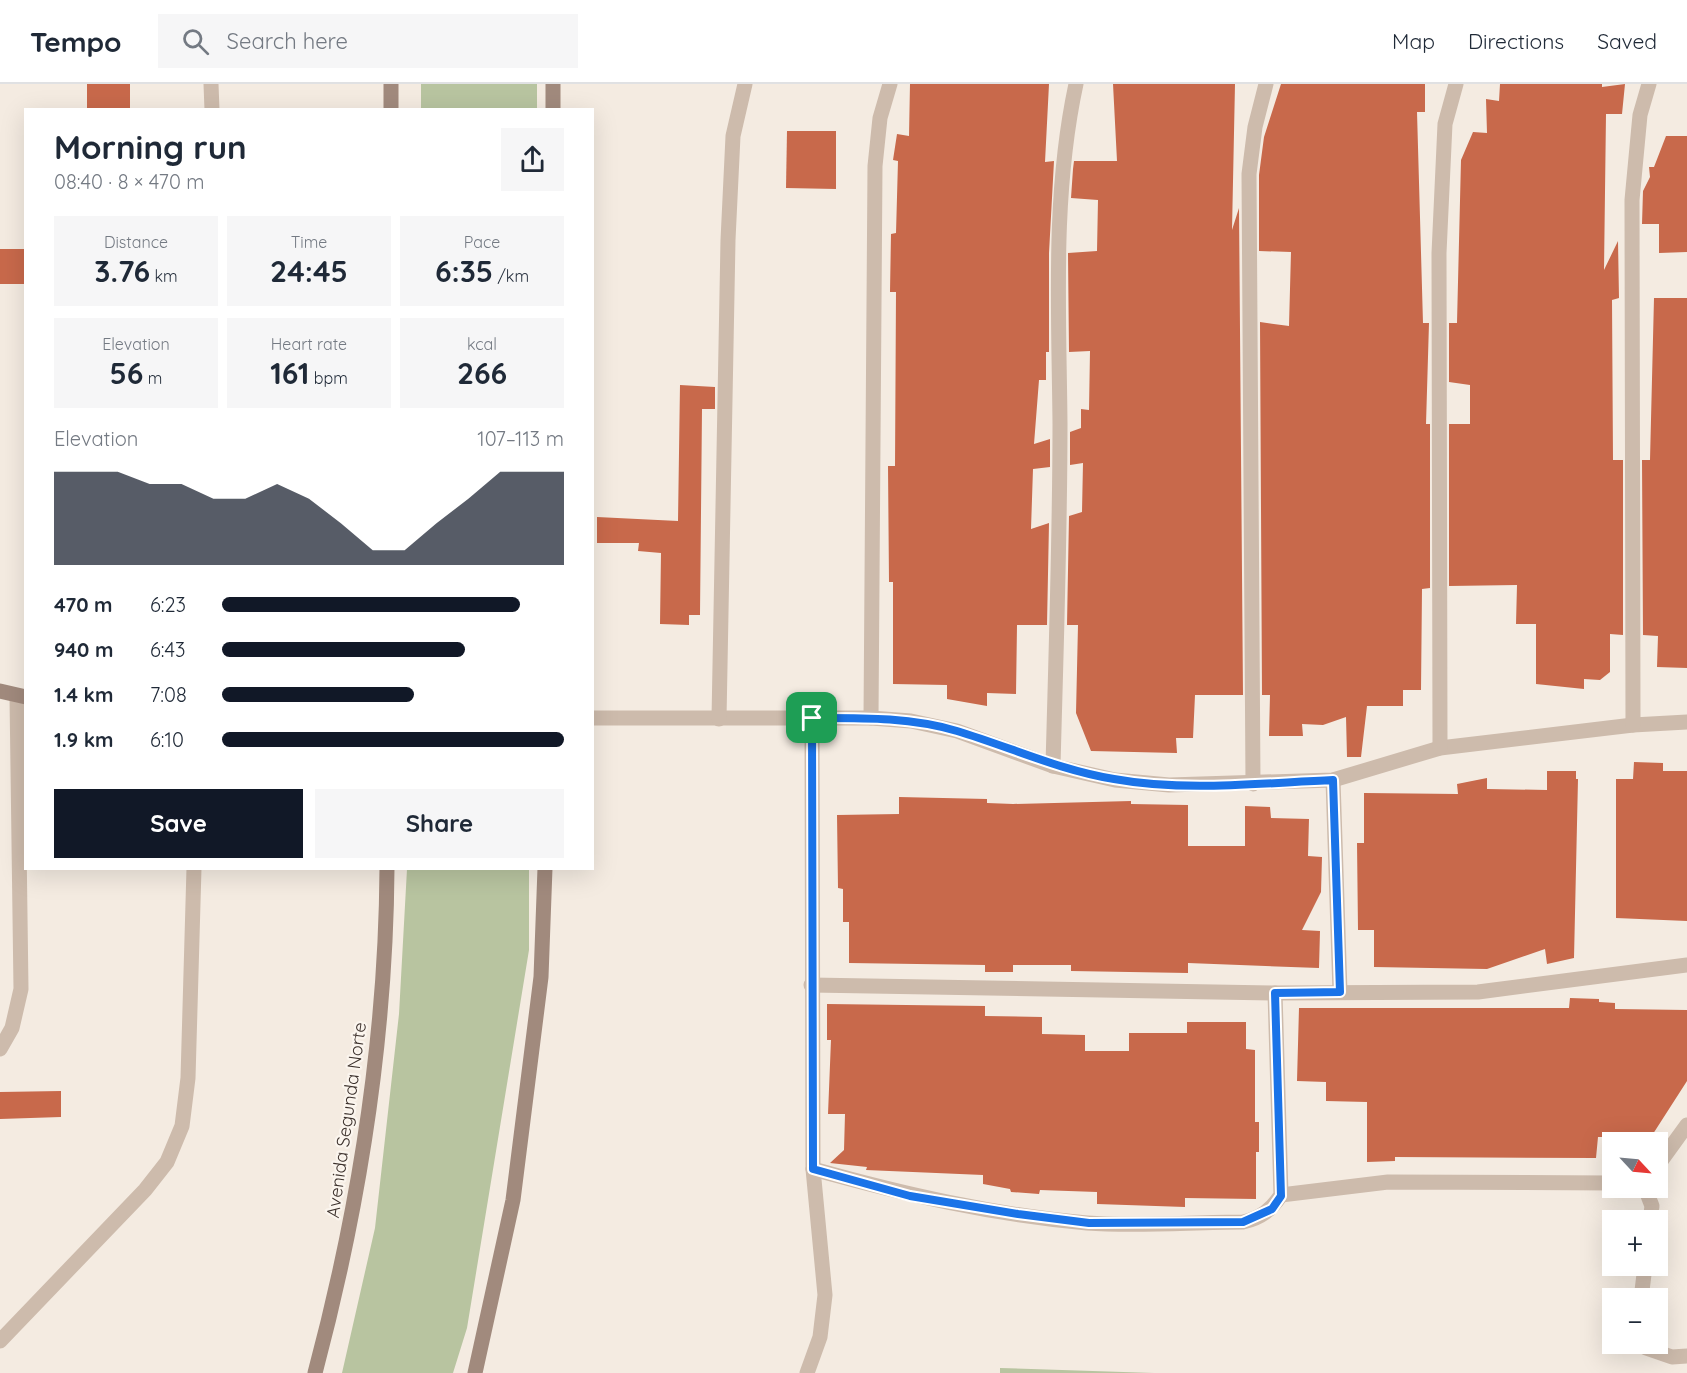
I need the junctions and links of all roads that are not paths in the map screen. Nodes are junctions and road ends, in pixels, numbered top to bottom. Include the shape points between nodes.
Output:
1 (212, 84) edge
2 (391, 84) edge
3 (553, 84) edge
4 (745, 84) edge
5 (890, 84) edge
6 (1076, 84) edge
7 (1266, 84) edge
8 (1456, 84) edge
9 (1649, 84) edge
10 (212, 108) edge
11 (391, 108) edge
12 (553, 108) edge
13 (0, 691) edge
14 (21, 696) edge
15 (594, 718) edge
16 (812, 718) junction
17 (871, 718) junction
18 (719, 719) junction
19 (1687, 722) edge
20 (1633, 725) junction
21 (1440, 748) junction
22 (1053, 766) junction
23 (1333, 780) junction
24 (1253, 784) junction
25 (194, 870) edge
26 (387, 870) edge
27 (545, 870) edge
28 (1687, 965) edge
29 (811, 985) junction
30 (1340, 992) junction
31 (1275, 993) junction
32 (0, 1049) edge
33 (1687, 1125) edge
34 (1668, 1151) edge
35 (813, 1169) junction
36 (1602, 1183) edge
37 (1281, 1196) junction
38 (0, 1341) edge
39 (1663, 1354) edge
40 (1687, 1356) edge
41 (315, 1373) edge
42 (475, 1373) edge
43 (807, 1373) edge

1 - 10 street
2 - 11 main road
3 - 12 main road
4 - 18 street via 733,136 728,240
5 - 17 street via 880,118 875,166
6 - 22 street via 1066,128 1059,217 1060,517
7 - 24 street via 1249,174
8 - 21 street via 1445,124 1439,253
9 - 20 street via 1640,115 1632,200
13 - 14 main road
14 - 32 street via 21,989 12,1028
15 - 18 street
16 - 17 street
16 - 18 street
16 - 29 street
17 - 22 street via 911,721 957,731
19 - 20 street
20 - 21 street
21 - 23 street
22 - 24 street via 1115,780 1169,785
23 - 24 street
23 - 30 street
25 - 38 street via 188,1078 182,1126 167,1162 145,1190
26 - 41 main road, Avenida Segunda Norte via 379,1049 359,1185
27 - 42 main road via 541,977 513,1200
28 - 30 street via 1478,992
29 - 31 street
29 - 35 street
30 - 31 street
31 - 37 street
33 - 34 street
35 - 37 street via 910,1196 1089,1223 1243,1222 1272,1209
35 - 43 street via 825,1295 820,1337
36 - 37 street via 1388,1182
39 - 40 street

